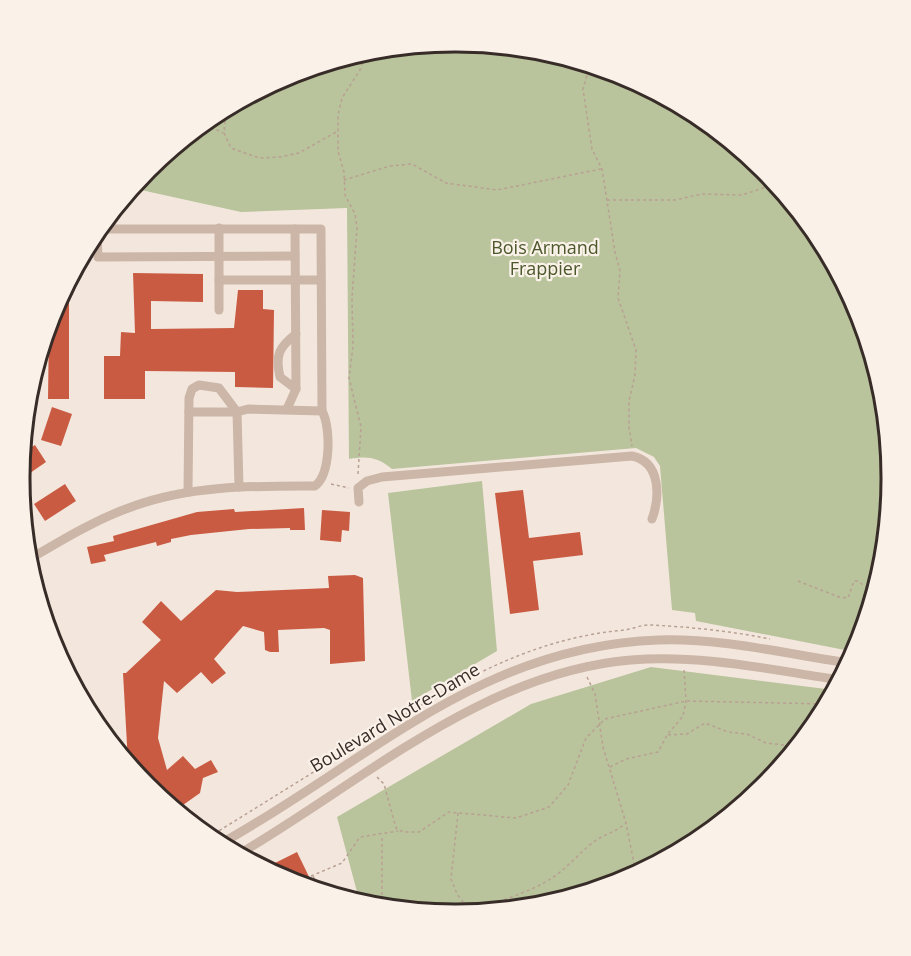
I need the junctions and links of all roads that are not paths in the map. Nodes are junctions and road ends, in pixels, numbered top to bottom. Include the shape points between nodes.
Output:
1 (219, 228) junction
2 (295, 229) junction
3 (110, 230) edge
4 (98, 248) edge
5 (219, 256) junction
6 (296, 256) junction
7 (219, 280) junction
8 (296, 280) junction
9 (321, 280) junction
10 (219, 310) dead end
11 (296, 334) junction
12 (296, 389) junction
13 (287, 409) junction
14 (322, 411) junction
15 (189, 412) junction
16 (237, 412) junction
17 (239, 487) junction
18 (188, 492) junction
19 (359, 502) dead end
20 (652, 519) dead end
21 (37, 555) edge
22 (839, 662) edge
23 (830, 679) edge
24 (229, 838) edge
25 (248, 849) edge

1 - 2 street
1 - 3 street
1 - 5 street
2 - 6 street
2 - 9 street via 321,229
4 - 5 street via 98,257
5 - 6 street
5 - 7 street
6 - 8 street
7 - 8 street
7 - 10 street
8 - 9 street
8 - 11 street
9 - 14 street
11 - 12 street
11 - 12 street via 280,347 279,353 280,377
12 - 13 street
13 - 14 street
13 - 16 street
14 - 17 street via 327,459 318,483
15 - 16 street
15 - 16 street via 190,391 199,385 219,388
15 - 18 street
16 - 17 street
17 - 18 street
18 - 21 street via 144,502 111,515
19 - 20 street via 358,488 381,477 632,456 643,460 654,476 657,501
22 - 24 street, Boulevard Notre-Dame via 667,640 610,644 551,656 469,689
23 - 25 street, Boulevard Notre-Dame via 668,659 610,662 557,673 505,692 458,717

